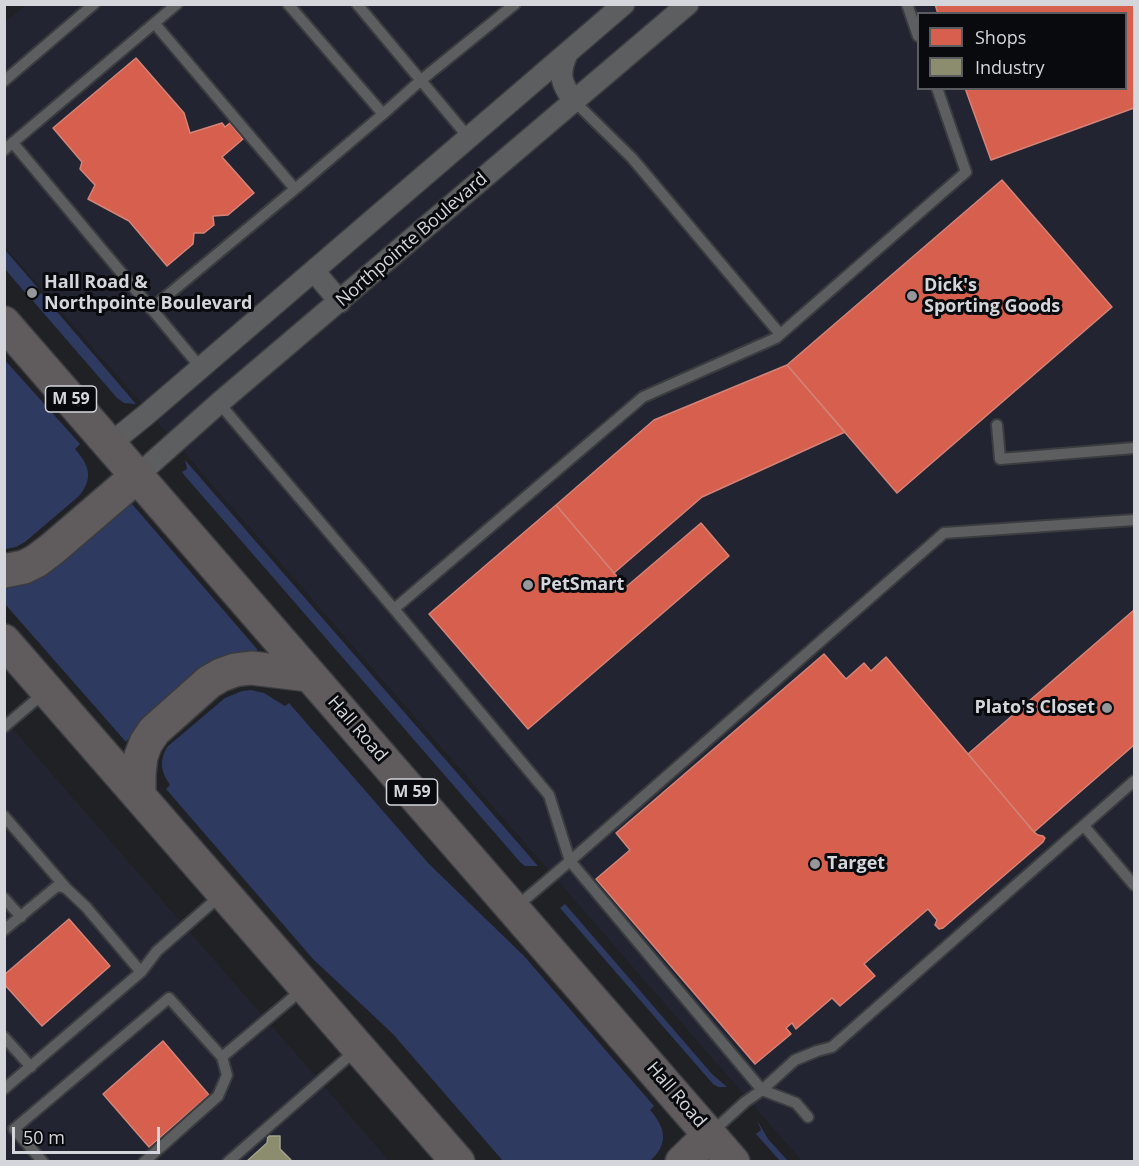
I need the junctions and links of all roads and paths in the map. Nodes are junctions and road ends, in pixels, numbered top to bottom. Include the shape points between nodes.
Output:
1 (94, 4) edge
2 (177, 4) edge
3 (288, 4) edge
4 (357, 4) edge
5 (515, 4) edge
6 (624, 4) edge
7 (688, 4) edge
8 (908, 4) edge
9 (155, 24) junction
10 (917, 33) edge
11 (567, 54) junction
12 (4, 81) edge
13 (420, 81) junction
14 (938, 90) edge
15 (574, 101) junction
16 (383, 114) junction
17 (469, 138) junction
18 (9, 146) edge
19 (295, 189) junction
20 (314, 271) junction
21 (340, 302) junction
22 (151, 309) junction
23 (4, 323) edge
24 (780, 334) junction
25 (201, 368) junction
26 (219, 403) junction
27 (997, 425) dead end
28 (110, 444) junction
29 (1134, 448) edge
30 (137, 476) junction
31 (1134, 520) edge
32 (4, 570) edge
33 (394, 609) junction
34 (12, 655) edge
35 (309, 675) junction
36 (48, 690) junction
37 (4, 727) edge
38 (1134, 781) edge
39 (140, 796) junction
40 (4, 816) edge
41 (1084, 826) junction
42 (570, 861) junction
43 (1134, 885) edge
44 (67, 889) junction
45 (224, 893) junction
46 (4, 898) edge
47 (514, 909) junction
48 (21, 917) junction
49 (4, 930) edge
50 (141, 972) junction
51 (305, 986) junction
52 (4, 1037) edge
53 (359, 1048) junction
54 (222, 1057) junction
55 (31, 1067) junction
56 (4, 1089) edge
57 (762, 1090) junction
58 (808, 1117) dead end
59 (710, 1135) junction
60 (43, 1161) edge
61 (144, 1161) edge
62 (228, 1161) edge
63 (458, 1161) edge
64 (682, 1161) edge
65 (733, 1161) edge

1 - 12 lane
2 - 9 lane
3 - 16 lane
4 - 13 lane
5 - 13 lane
6 - 11 street
7 - 15 street, Northpointe Boulevard
8 - 10 lane
9 - 18 lane
9 - 19 lane
11 - 15 street via 562,82
11 - 17 street
13 - 16 lane
13 - 17 lane
14 - 24 lane via 966,172
15 - 21 street, Northpointe Boulevard
15 - 24 lane via 632,158
16 - 19 lane
17 - 20 street
18 - 22 lane
19 - 22 lane
20 - 21 street
20 - 25 street
21 - 26 street, Northpointe Boulevard
22 - 25 lane
23 - 28 highway, Hall Road / M 59
24 - 33 lane via 643,397
25 - 28 street
26 - 30 street, Northpointe Boulevard
26 - 33 lane
27 - 29 lane via 1000,459
28 - 30 highway, Hall Road / M 59
30 - 32 highway via 36,561
30 - 35 highway, Hall Road / M 59
31 - 42 lane via 944,533
33 - 42 lane via 549,795
34 - 36 highway
35 - 39 highway via 250,668 209,682 154,731 146,743 141,756
35 - 47 highway, Hall Road / M 59
36 - 37 lane
36 - 39 highway
38 - 41 lane
39 - 45 highway
40 - 44 lane
41 - 43 lane
41 - 57 lane via 832,1047 795,1060
42 - 47 lane
42 - 57 lane
44 - 48 lane via 56,887
44 - 50 lane
45 - 50 lane via 157,951
45 - 51 highway
46 - 48 lane
47 - 59 highway, Hall Road / M 59
48 - 49 lane
50 - 55 lane
51 - 53 highway
51 - 54 lane
52 - 55 lane
53 - 62 lane
53 - 63 highway
54 - 60 lane via 170,998 14,1129
54 - 61 lane via 227,1075 218,1096
55 - 56 lane
57 - 58 lane via 796,1103
57 - 59 lane
59 - 64 highway
59 - 65 highway, Hall Road / M 59

